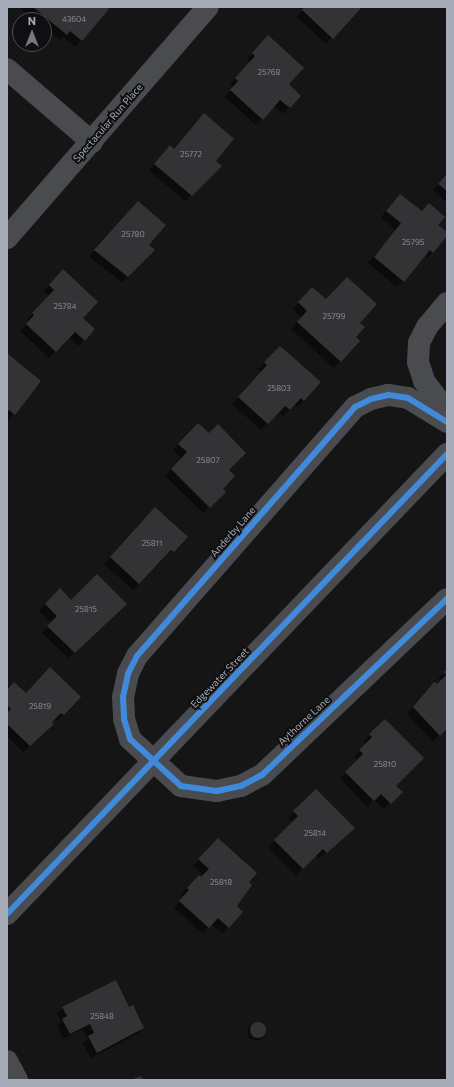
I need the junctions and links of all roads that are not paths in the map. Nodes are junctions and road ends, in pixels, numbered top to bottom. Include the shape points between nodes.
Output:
1 (208, 7) edge
2 (7, 69) edge
3 (92, 142) junction
4 (7, 238) edge
5 (447, 303) edge
6 (447, 411) edge
7 (447, 422) edge
8 (447, 454) edge
9 (447, 599) edge
10 (155, 761) junction
11 (7, 914) edge
12 (7, 1061) edge
13 (17, 1080) edge

1 - 3 street, Spectacular Run Place
2 - 3 street
3 - 4 street, Spectacular Run Place
5 - 6 street via 426,326 419,344 418,362 424,381
7 - 10 street, Anderby Lane via 408,398 388,395 371,399 355,408 137,656 128,674 123,697 124,720 130,738
8 - 10 street, Edgewater Street
9 - 10 street, Aythorne Lane via 262,775 241,786 216,791 193,789 181,786
10 - 11 street, Edgewater Street
12 - 13 street

